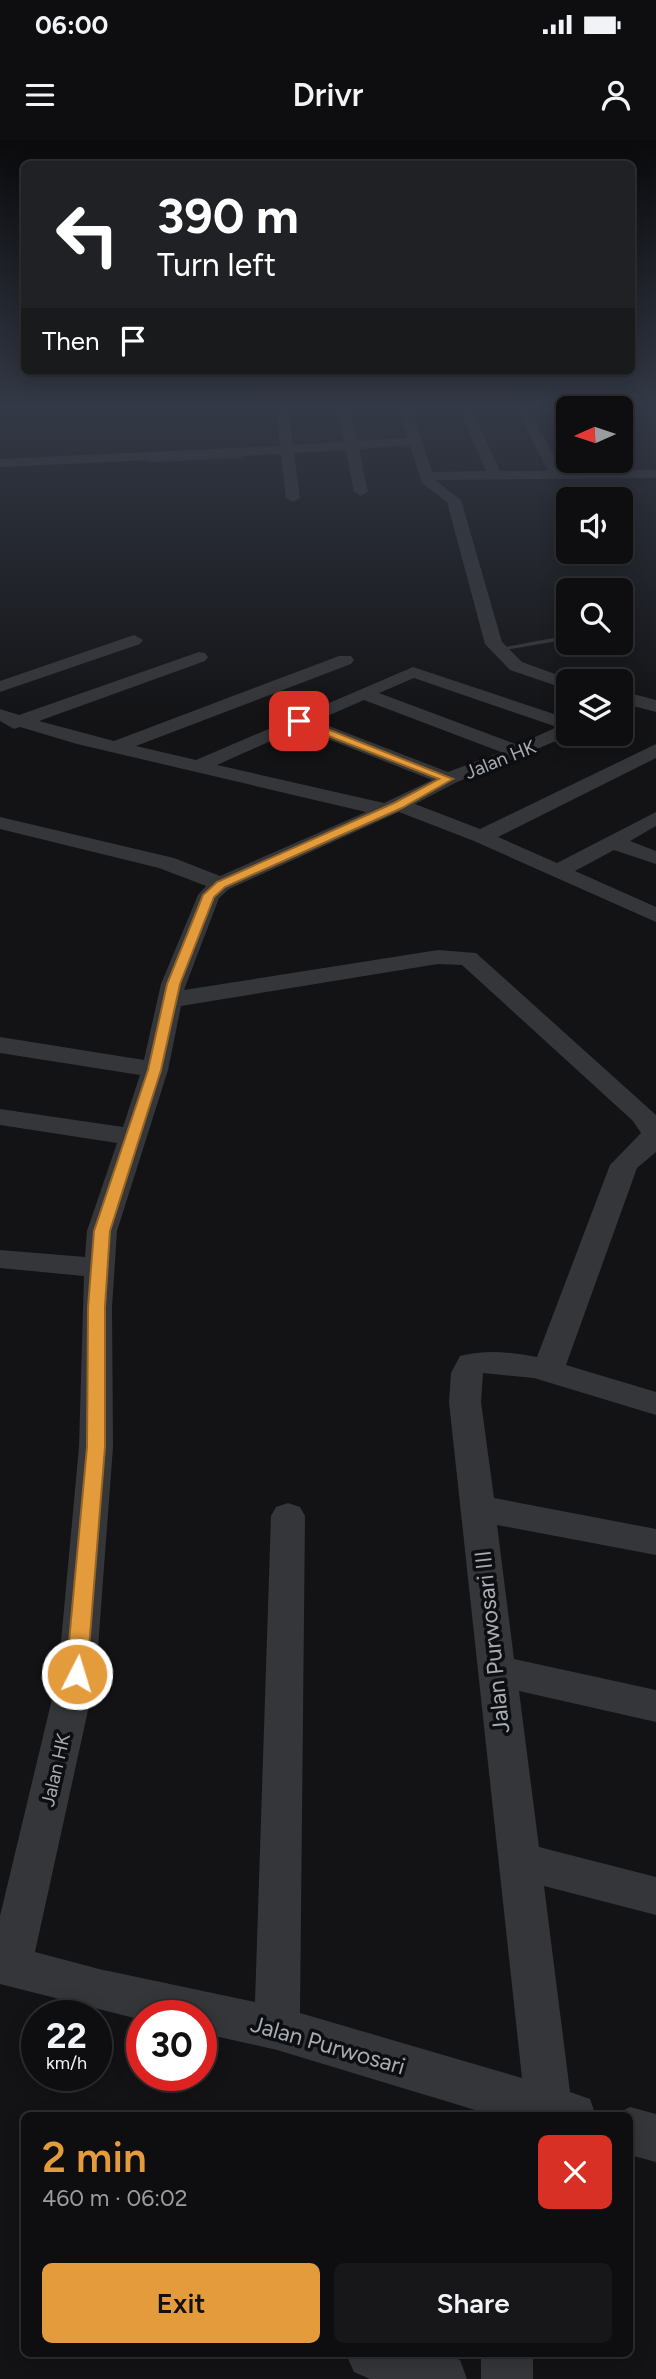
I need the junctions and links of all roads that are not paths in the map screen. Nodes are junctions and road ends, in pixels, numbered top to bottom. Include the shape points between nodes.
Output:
1 (457, 510) edge
2 (556, 639) edge
3 (134, 640) dead end
4 (499, 649) junction
5 (199, 657) dead end
6 (345, 660) dead end
7 (556, 681) edge
8 (0, 687) edge
9 (364, 694) junction
10 (633, 700) edge
11 (656, 706) edge
12 (299, 721) junction
13 (6, 722) edge
14 (556, 722) edge
15 (556, 734) edge
16 (116, 747) junction
17 (656, 750) edge
18 (519, 752) junction
19 (198, 766) junction
20 (447, 779) junction
21 (392, 808) junction
22 (656, 818) edge
23 (0, 823) edge
24 (481, 837) junction
25 (613, 842) junction
26 (656, 858) edge
27 (556, 872) junction
28 (221, 884) junction
29 (656, 915) edge
30 (656, 926) edge
31 (170, 1000) junction
32 (0, 1045) edge
33 (155, 1070) junction
34 (0, 1117) edge
35 (132, 1137) junction
36 (0, 1259) edge
37 (99, 1268) junction
38 (547, 1373) junction
39 (656, 1404) edge
40 (477, 1507) junction
41 (288, 1516) dead end
42 (656, 1542) edge
43 (495, 1670) junction
44 (656, 1706) edge
45 (519, 1861) junction
46 (656, 1896) edge
47 (5, 1964) edge
48 (277, 2028) junction
49 (537, 2110) edge
50 (633, 2132) edge
51 (656, 2138) edge
52 (380, 2357) edge
53 (507, 2357) edge
54 (441, 2379) edge
55 (506, 2379) edge

1 - 4 street via 494,645
2 - 4 lane
3 - 8 street
4 - 7 street via 529,673
5 - 13 street
6 - 16 street
9 - 12 street
9 - 14 street via 412,672
9 - 18 street
10 - 11 street
12 - 19 street
12 - 20 street
13 - 16 street
15 - 18 street, Jalan HK
16 - 19 street
17 - 24 street
18 - 20 street, Jalan HK
19 - 21 street
20 - 21 street, Jalan HK
21 - 24 street
21 - 28 street, Jalan HK
22 - 25 street
23 - 28 street via 153,859
24 - 27 street
25 - 26 street
25 - 27 street
27 - 29 street
27 - 30 street
28 - 31 street, Jalan HK via 204,906
31 - 33 street, Jalan HK
31 - 38 street via 438,957 468,958 642,1115 655,1133 624,1165
32 - 33 street
33 - 35 street, Jalan HK
34 - 35 street
35 - 37 street, Jalan HK via 102,1231
36 - 37 street
37 - 47 street, Jalan HK via 96,1447 77,1674
38 - 39 street, Jalan Purwosari III
38 - 40 street, Jalan Purwosari III via 510,1362 471,1364 465,1402
40 - 42 street
40 - 43 street, Jalan Purwosari III
41 - 48 street
43 - 44 street
43 - 45 street, Jalan Purwosari III
45 - 46 street
45 - 49 street, Jalan Purwosari III
47 - 48 street, Jalan Purwosari via 99,1990
48 - 49 street, Jalan Purwosari
50 - 51 street
52 - 54 street
53 - 55 street

